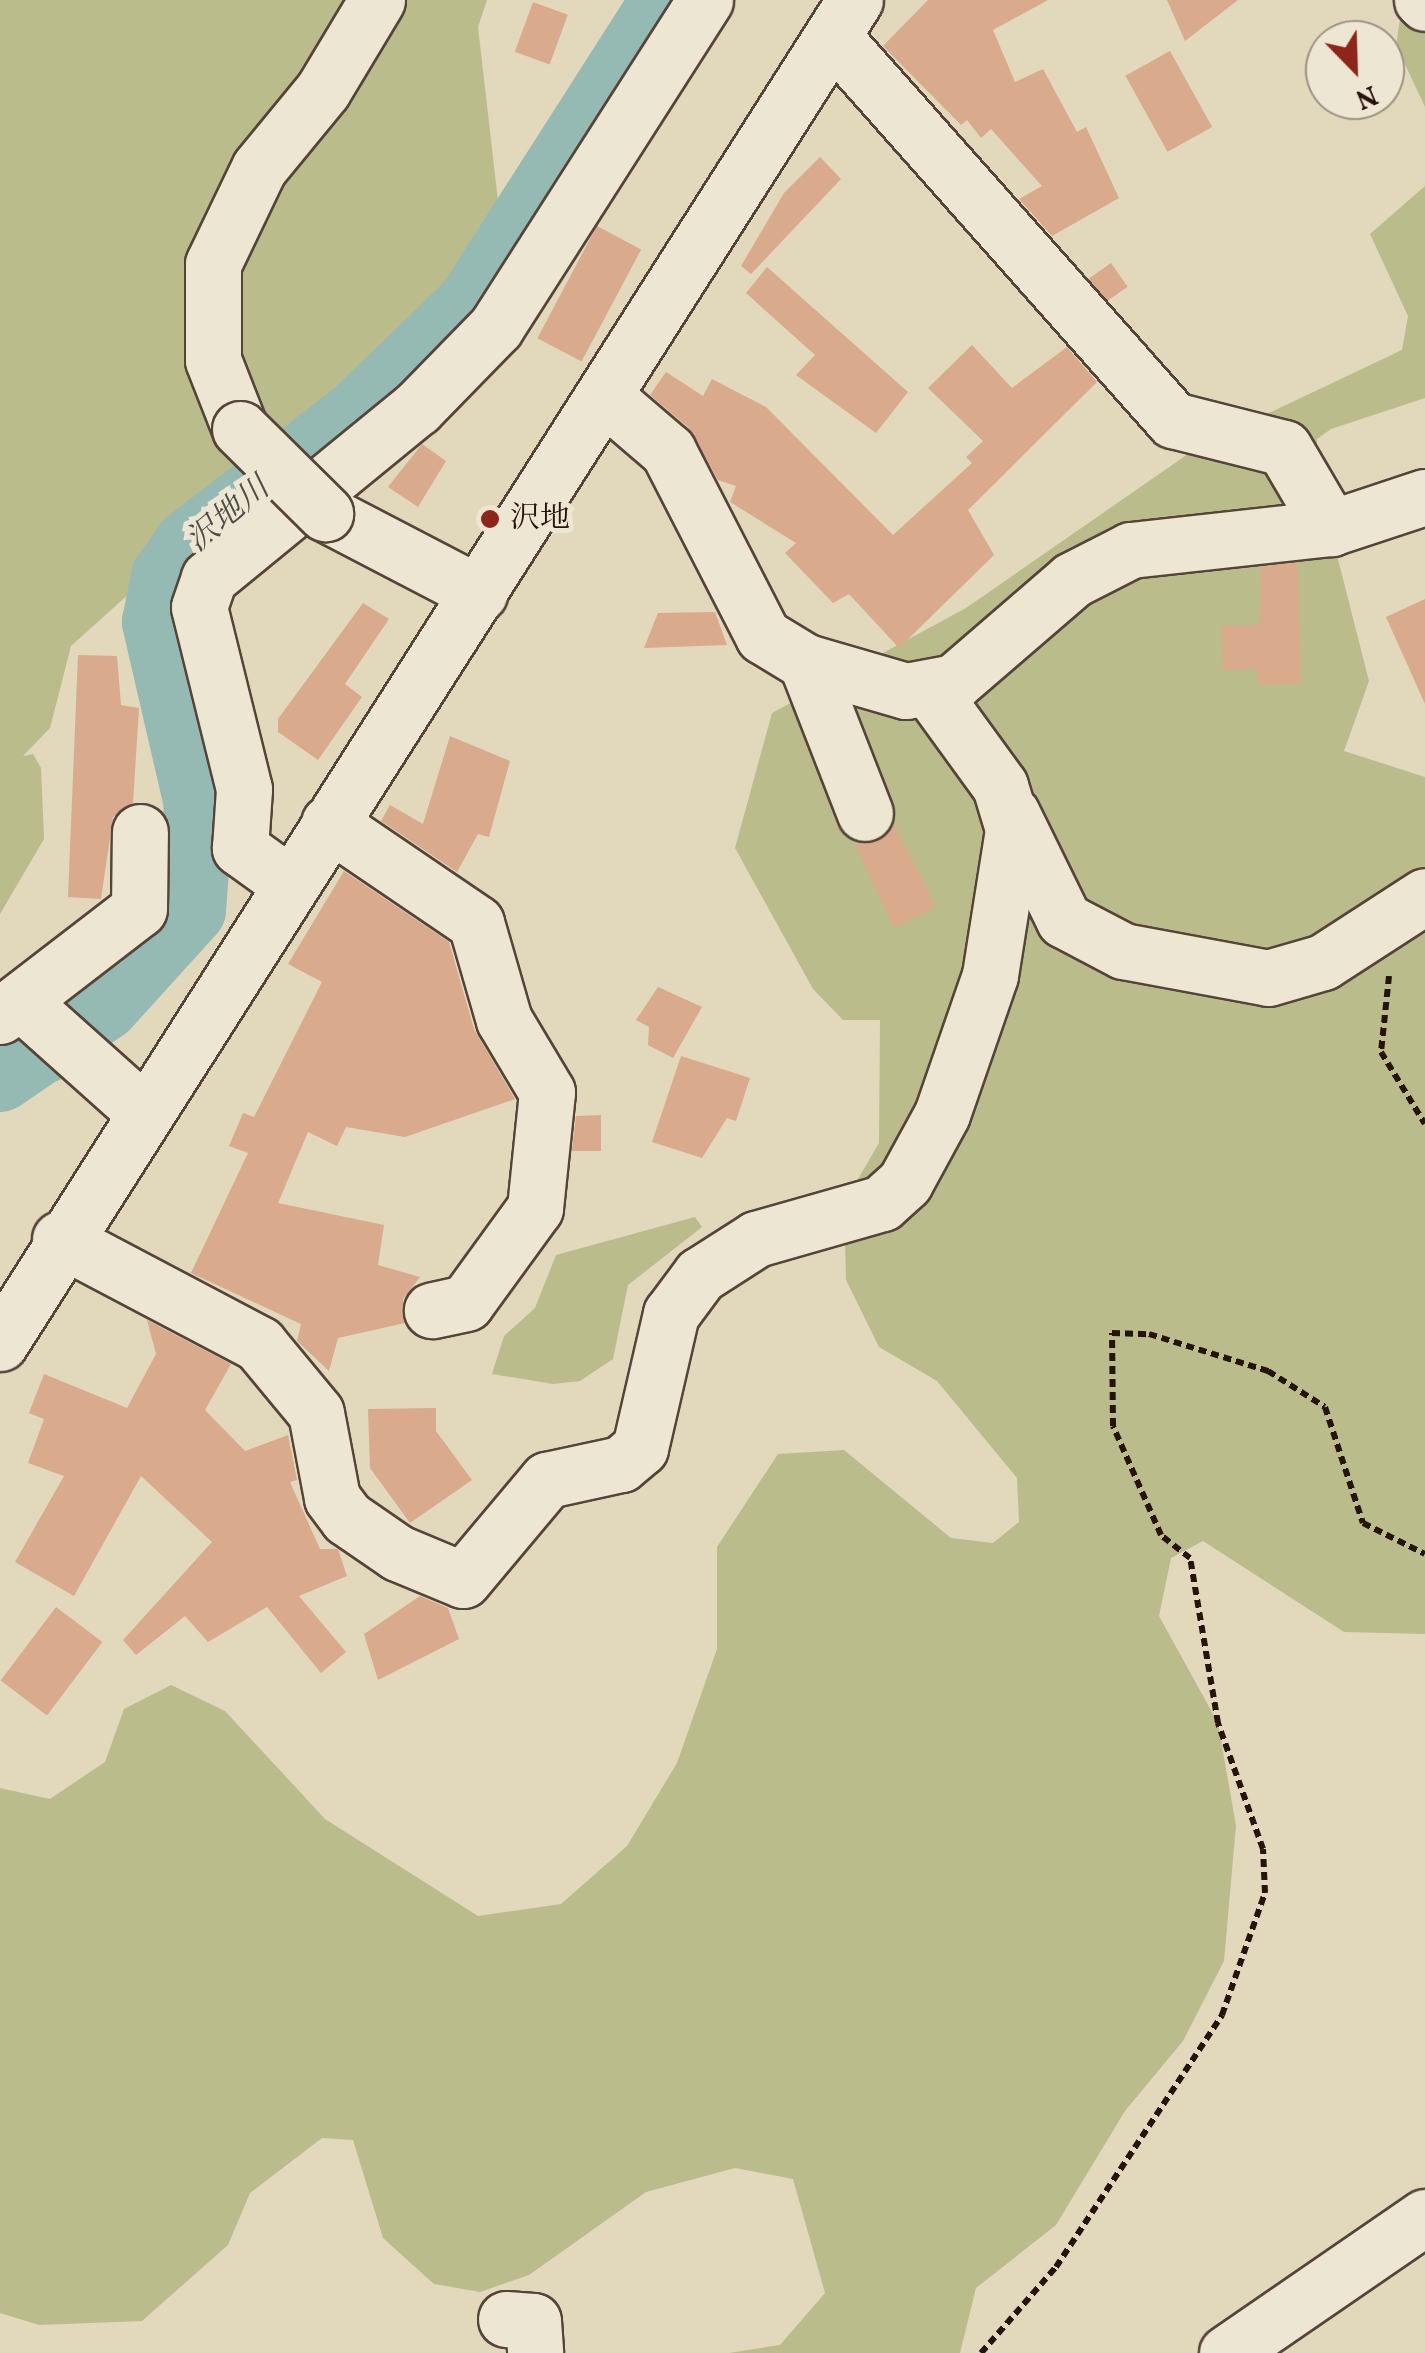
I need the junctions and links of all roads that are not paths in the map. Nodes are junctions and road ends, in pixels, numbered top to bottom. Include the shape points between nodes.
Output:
1 (377, 0) edge
2 (705, 0) edge
3 (845, 19) edge
4 (605, 396) junction
5 (1425, 497) edge
6 (1332, 528) junction
7 (479, 593) junction
8 (806, 662) junction
9 (931, 691) junction
10 (864, 813) dead end
11 (1012, 814) junction
12 (329, 823) junction
13 (140, 832) dead end
14 (290, 884) junction
15 (1416, 902) edge
16 (36, 1024) edge
17 (143, 1111) junction
18 (60, 1240) junction
19 (432, 1310) dead end
20 (0, 1344) edge
21 (1425, 2217) edge
22 (1226, 2353) edge

1 - 7 street, bridge via 259,168 213,264 213,360 240,429 325,513
2 - 14 street via 496,327 417,408 209,578 199,608 244,789 240,848
3 - 4 street
3 - 6 street via 1173,420 1284,448
4 - 7 street
4 - 8 street via 668,451 764,636
5 - 6 street
6 - 9 street via 1131,550 1072,580 980,665
7 - 12 street
8 - 9 street via 874,685
8 - 10 street
9 - 11 street
11 - 15 street via 1064,920 1122,951 1268,978 1323,962
11 - 18 street via 977,1027 905,1182 862,1212 722,1255 671,1314 640,1448 620,1464 547,1480 463,1580 398,1554 348,1518 332,1498 316,1413 259,1344
12 - 14 street
12 - 19 street via 476,924 504,1020 547,1092 535,1208 466,1302
13 - 16 street via 139,909
14 - 17 street
16 - 17 street
17 - 18 street
18 - 20 street
21 - 22 street

